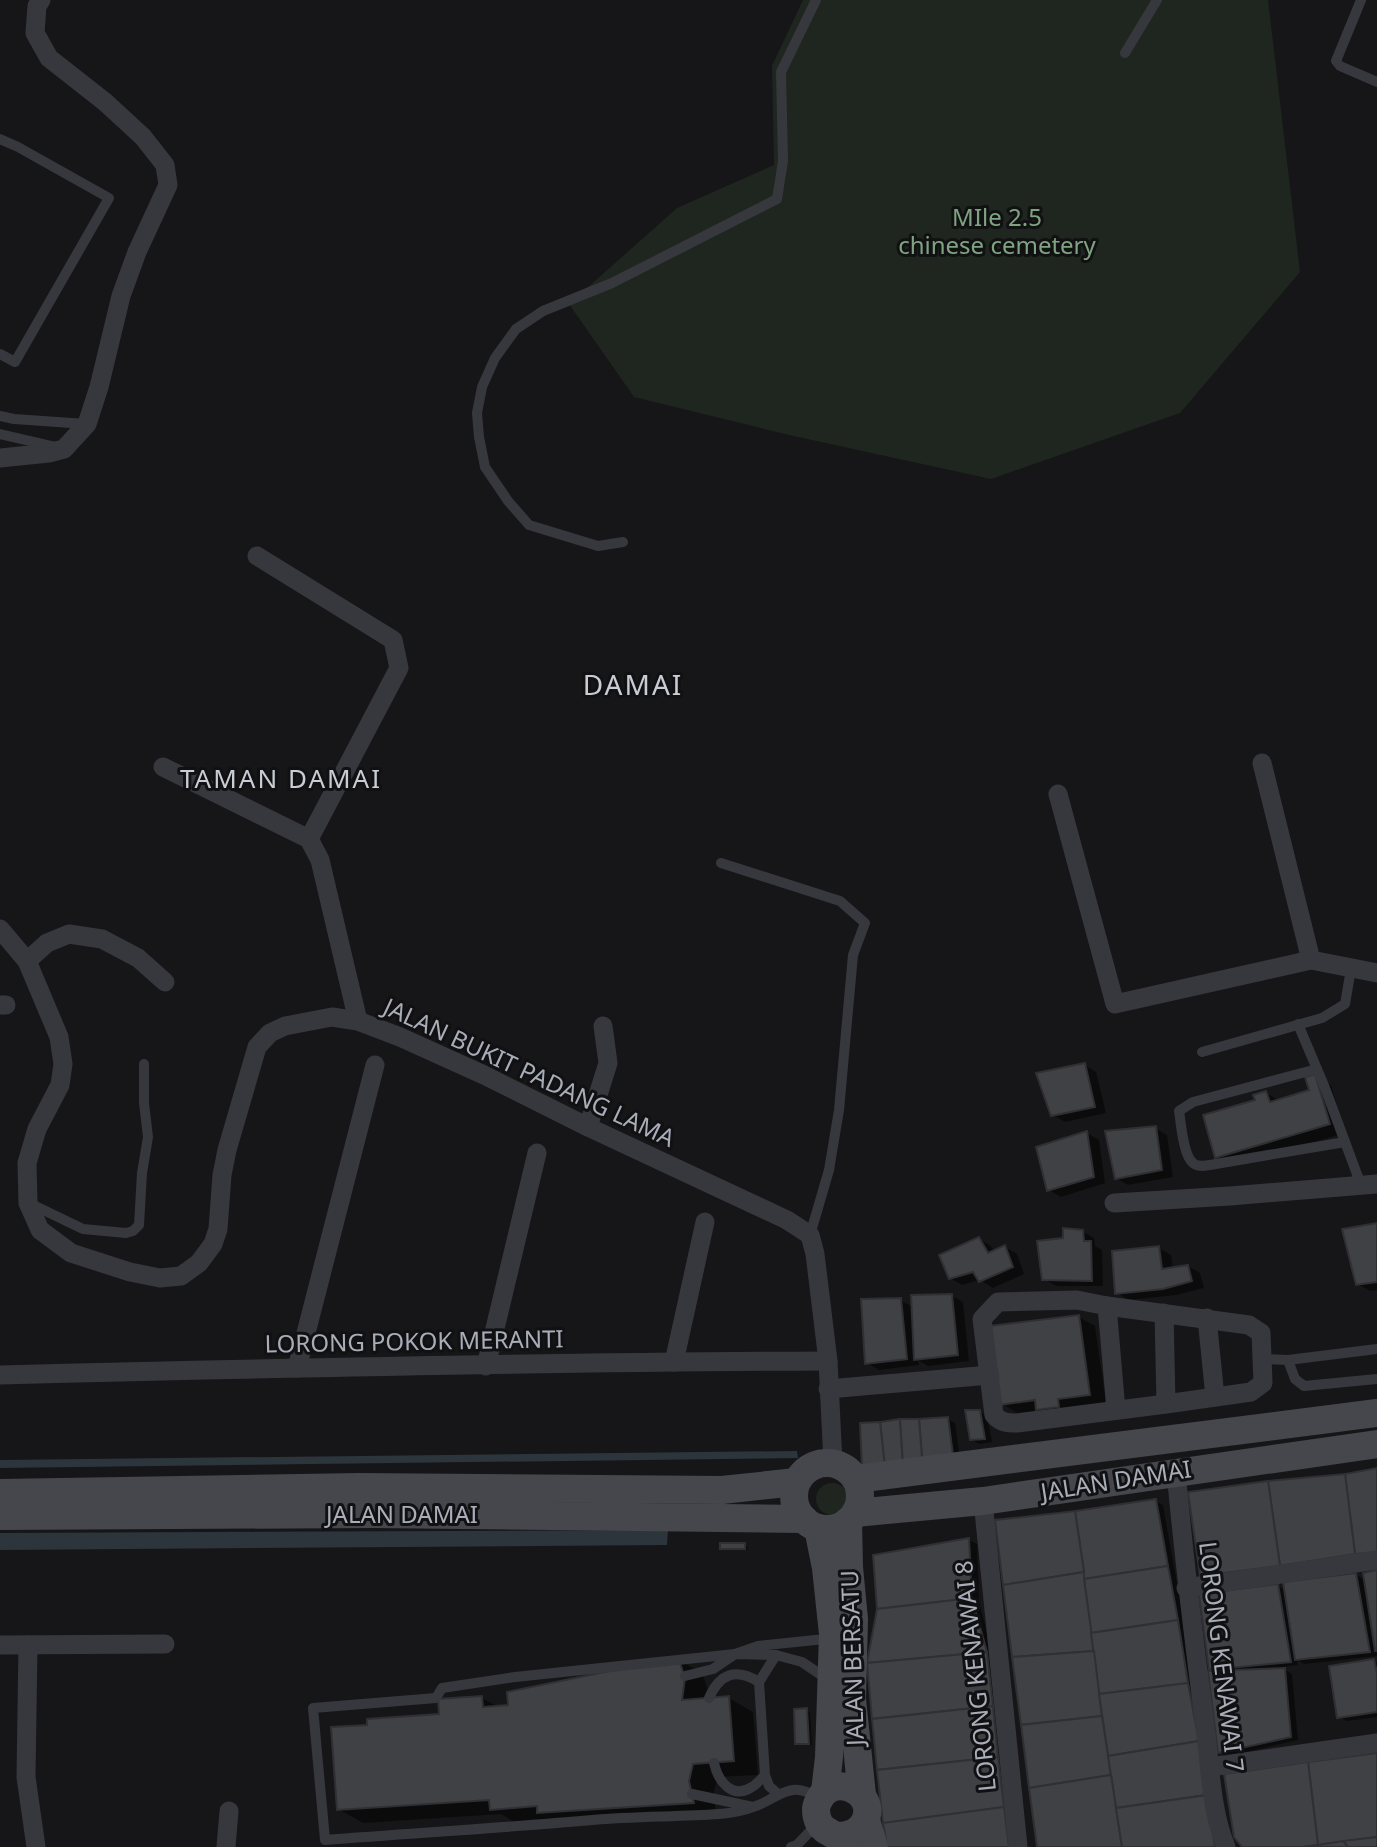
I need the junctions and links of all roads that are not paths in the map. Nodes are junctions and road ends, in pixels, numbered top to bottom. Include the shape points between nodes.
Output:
1 (41, 0) edge
2 (816, 0) edge
3 (1157, 0) edge
4 (1361, 0) edge
5 (1125, 53) dead end
6 (1377, 69) edge
7 (1375, 81) edge
8 (0, 139) edge
9 (0, 354) edge
10 (0, 416) edge
11 (87, 425) junction
12 (0, 434) edge
13 (64, 449) junction
14 (0, 458) edge
15 (623, 542) dead end
16 (257, 556) dead end
17 (1262, 763) dead end
18 (163, 767) dead end
19 (1058, 794) dead end
20 (309, 839) junction
21 (721, 863) dead end
22 (0, 929) edge
23 (1311, 960) junction
24 (27, 961) junction
25 (1351, 969) junction
26 (1377, 973) edge
27 (165, 982) dead end
28 (358, 1021) junction
29 (1298, 1024) junction
30 (603, 1026) dead end
31 (1202, 1052) dead end
32 (144, 1064) dead end
33 (374, 1065) dead end
34 (1317, 1069) junction
35 (588, 1127) junction
36 (1345, 1142) junction
37 (537, 1153) dead end
38 (1369, 1184) edge
39 (28, 1203) junction
40 (1114, 1203) dead end
41 (705, 1222) dead end
42 (810, 1235) junction
43 (1107, 1306) junction
44 (1164, 1312) junction
45 (1207, 1318) junction
46 (1377, 1349) edge
47 (1262, 1359) junction
48 (1288, 1360) junction
49 (828, 1361) junction
50 (674, 1362) junction
51 (486, 1366) junction
52 (297, 1368) junction
53 (0, 1375) edge
54 (990, 1375) junction
55 (1377, 1379) edge
56 (828, 1389) junction
57 (1215, 1397) junction
58 (1166, 1405) junction
59 (1116, 1410) junction
60 (1377, 1413) edge
61 (1377, 1444) edge
62 (833, 1463) junction
63 (1176, 1472) junction
64 (856, 1479) junction
65 (796, 1482) junction
66 (0, 1493) edge
67 (984, 1501) junction
68 (0, 1516) edge
69 (852, 1517) junction
70 (811, 1524) junction
71 (1377, 1560) edge
72 (1186, 1588) junction
73 (833, 1634) junction
74 (164, 1644) dead end
75 (0, 1645) edge
76 (28, 1645) junction
77 (735, 1654) junction
78 (776, 1656) junction
79 (685, 1676) dead end
80 (759, 1682) junction
81 (831, 1682) junction
82 (709, 1698) dead end
83 (1377, 1743) edge
84 (714, 1763) dead end
85 (1210, 1767) junction
86 (765, 1775) junction
87 (692, 1794) dead end
88 (778, 1794) junction
89 (755, 1807) junction
90 (864, 1807) junction
91 (229, 1811) dead end
92 (829, 1824) edge
93 (36, 1847) edge
94 (226, 1847) edge
95 (791, 1847) edge
96 (874, 1847) edge
97 (1018, 1847) edge
98 (1226, 1847) edge

1 - 11 street via 35,33 49,58 143,137 165,165 168,185 121,296
2 - 15 lane via 781,72 783,161 777,199 612,283 543,311 516,329 482,387 477,412 485,467 529,525 598,545
3 - 5 lane
4 - 7 lane via 1336,61
6 - 7 lane
8 - 9 lane via 109,198 15,362
10 - 11 lane
11 - 13 street
12 - 13 lane
13 - 14 street
16 - 20 street via 393,640 399,668
17 - 23 street
18 - 20 street
19 - 23 street via 1115,1004
20 - 28 street via 320,860
21 - 42 lane via 840,901 865,923 853,955 829,1170
22 - 24 street, JALAN BUKIT PADANG LAMA
23 - 25 street
24 - 27 street via 47,943 69,934 102,939 138,958
24 - 39 street, JALAN BUKIT PADANG LAMA via 60,1037 63,1064 61,1085 37,1129 27,1163
25 - 26 street
25 - 29 lane via 1345,1004 1322,1018
28 - 35 street, JALAN BUKIT PADANG LAMA via 460,1064
28 - 39 street, JALAN BUKIT PADANG LAMA via 332,1017 285,1026 257,1047 227,1150 218,1229 199,1264 181,1276 160,1278 130,1272 71,1253 40,1230
29 - 31 lane
29 - 34 lane
30 - 35 street via 608,1063
32 - 39 lane via 148,1138 139,1225 126,1233 83,1229
33 - 52 street
34 - 36 lane
34 - 36 lane via 1183,1107 1179,1111 1189,1158 1193,1164 1210,1166
35 - 42 street, JALAN BUKIT PADANG LAMA
36 - 38 lane
37 - 51 street
38 - 40 street
41 - 50 street
42 - 49 street
43 - 44 street
43 - 54 street via 1077,1300 998,1302 982,1319
43 - 59 street
44 - 45 street
44 - 58 street
45 - 47 street via 1250,1325 1261,1333
45 - 57 street
46 - 48 lane
47 - 48 lane
47 - 57 street via 1263,1383 1251,1392
48 - 55 lane via 1294,1379 1304,1386
49 - 50 street, LORONG POKOK MERANTI
49 - 56 street
50 - 51 street, LORONG POKOK MERANTI
51 - 52 street, LORONG POKOK MERANTI
52 - 53 street, LORONG POKOK MERANTI
54 - 56 street
54 - 59 street via 994,1415 1004,1422
56 - 62 street
57 - 58 street
58 - 59 street
60 - 64 main road, JALAN DAMAI
61 - 63 main road, JALAN DAMAI
62 - 64 main road
62 - 65 main road via 811,1466
63 - 67 main road, JALAN DAMAI
63 - 72 street, LORONG KENAWAI 7
64 - 69 main road via 860,1497
65 - 66 main road, JALAN DAMAI via 722,1490 359,1487
65 - 70 main road via 794,1502
67 - 69 main road, JALAN DAMAI
67 - 97 street, LORONG KENAWAI 8
68 - 70 main road, JALAN DAMAI via 372,1514
69 - 70 main road via 829,1529
69 - 90 main road, JALAN BERSATU via 852,1699
70 - 73 main road, JALAN BERSATU via 826,1568
71 - 72 street
72 - 85 street, LORONG KENAWAI 7
73 - 77 lane
73 - 81 main road, JALAN BERSATU
74 - 76 street
75 - 76 street
76 - 93 street via 26,1777
77 - 78 lane
77 - 79 lane via 713,1669
77 - 89 lane via 515,1677 442,1688 436,1698 313,1708 325,1840 692,1816
78 - 80 lane
78 - 81 lane via 802,1662
80 - 82 lane via 734,1673 720,1680
80 - 86 lane
81 - 92 main road, JALAN BERSATU
83 - 85 street
84 - 86 lane via 722,1785 732,1789 753,1787
85 - 98 street, LORONG KENAWAI 7
86 - 88 lane
87 - 89 lane
88 - 89 lane
88 - 92 lane via 806,1790
90 - 92 main road via 861,1827 855,1833 847,1836
90 - 92 main road via 855,1789 832,1787
90 - 96 main road, JALAN BERSATU
91 - 94 street
92 - 95 lane

